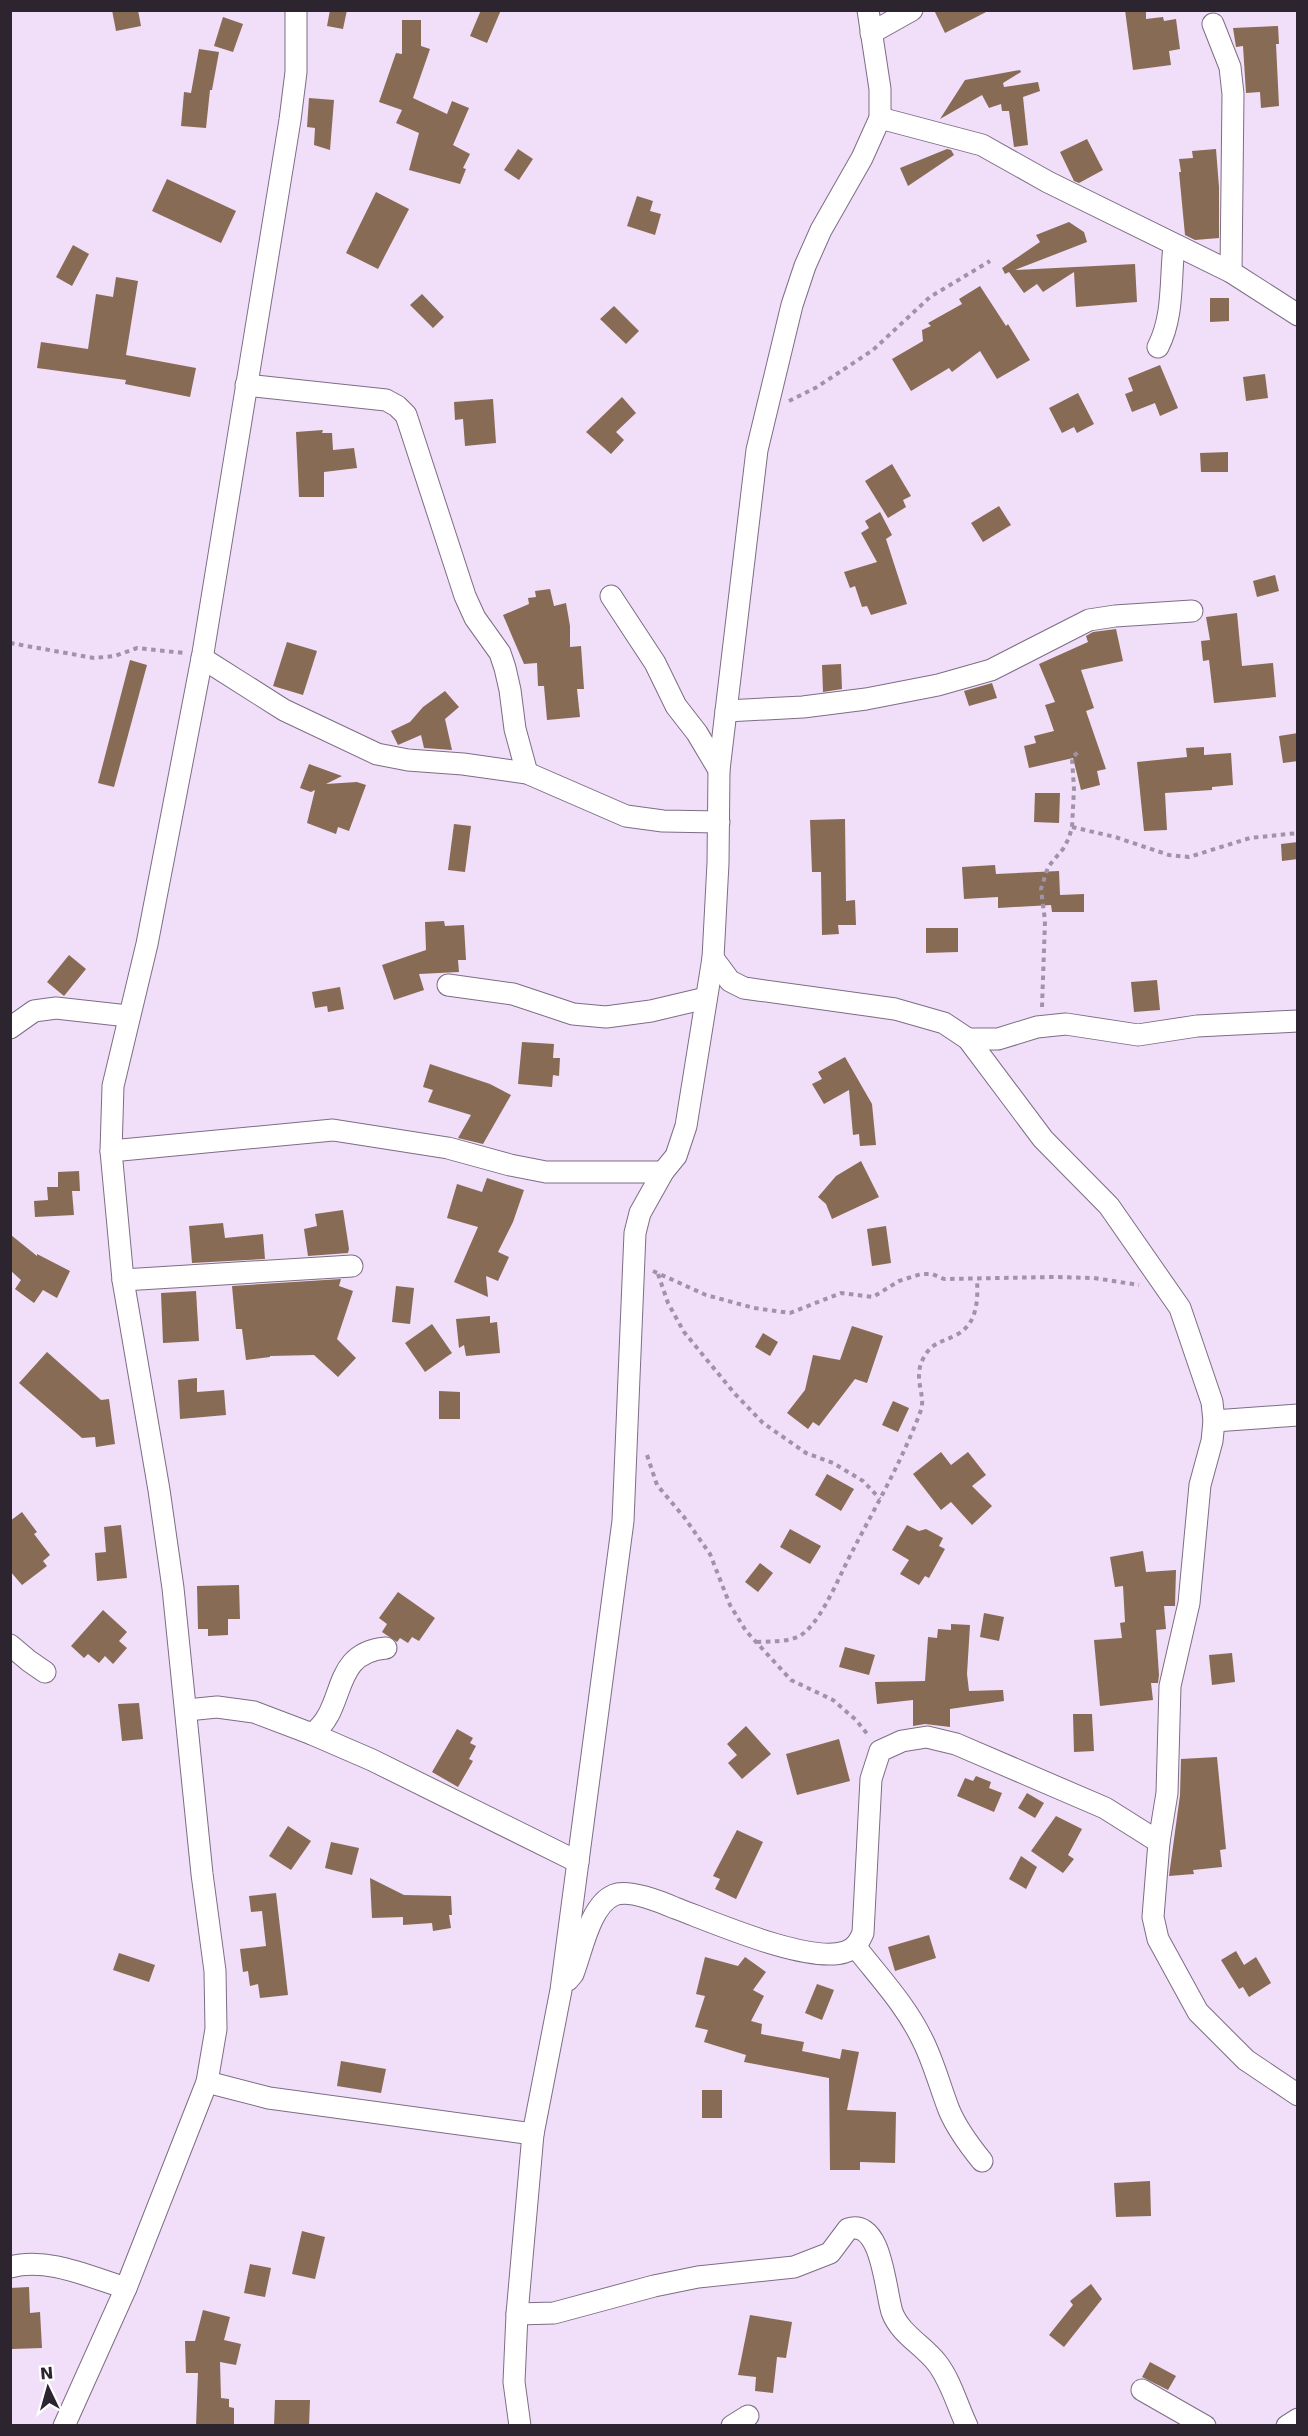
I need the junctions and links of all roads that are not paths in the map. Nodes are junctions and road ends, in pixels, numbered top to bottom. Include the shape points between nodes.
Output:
1 (296, 10) edge
2 (868, 10) edge
3 (912, 10) edge
4 (1214, 24) dead end
5 (871, 33) junction
6 (880, 118) junction
7 (1174, 246) junction
8 (1231, 272) junction
9 (1298, 315) edge
10 (1158, 347) dead end
11 (246, 386) junction
12 (611, 596) dead end
13 (1192, 611) dead end
14 (202, 656) junction
15 (726, 711) junction
16 (719, 770) junction
17 (527, 773) junction
18 (718, 822) junction
19 (713, 958) junction
20 (448, 985) dead end
21 (706, 998) junction
22 (128, 1017) junction
23 (1298, 1021) edge
24 (10, 1028) edge
25 (969, 1039) junction
26 (111, 1150) junction
27 (663, 1172) junction
28 (352, 1266) dead end
29 (123, 1280) junction
30 (1298, 1415) edge
31 (1214, 1421) junction
32 (10, 1645) edge
33 (387, 1648) dead end
34 (45, 1672) dead end
35 (187, 1710) junction
36 (312, 1734) junction
37 (1159, 1842) junction
38 (578, 1862) junction
39 (855, 1946) junction
40 (561, 1990) junction
41 (207, 2082) junction
42 (1298, 2095) edge
43 (533, 2134) junction
44 (982, 2161) dead end
45 (10, 2267) edge
46 (126, 2288) junction
47 (517, 2314) junction
48 (1142, 2390) dead end
49 (1298, 2419) edge
50 (64, 2426) edge
51 (520, 2426) edge
52 (967, 2426) edge
53 (1205, 2426) edge
54 (1287, 2426) edge

1 - 11 street via 296,72 290,120
2 - 5 street
3 - 5 street
4 - 8 street via 1230,67 1233,94
5 - 6 street via 880,89
6 - 7 street via 982,145
6 - 15 street via 821,230 792,305 757,450
7 - 8 street
7 - 10 street via 1170,308 1166,333
8 - 9 street
11 - 14 street
11 - 17 street via 386,400 406,415 465,596 500,653
12 - 16 street
13 - 15 street via 1089,620 991,670 938,685 803,707
14 - 17 street via 284,710 377,754
14 - 22 street via 147,944
15 - 16 street
16 - 18 street
17 - 18 street via 626,816
18 - 19 street
19 - 21 street
19 - 25 street via 730,981 744,988 895,1009 944,1023
20 - 21 street via 513,994 573,1014 606,1017
21 - 27 street via 686,1126 676,1156
22 - 24 street via 56,1008 34,1011
22 - 26 street via 113,1086
23 - 25 street via 1197,1026 1138,1035 1066,1024 1037,1027 998,1039
25 - 31 street via 1043,1139 1109,1206 1180,1308 1212,1402
26 - 27 street via 333,1130 448,1148 546,1172
26 - 29 street
27 - 38 street via 640,1213 635,1233 623,1521
28 - 29 street
29 - 35 street via 162,1511
30 - 31 street
31 - 37 street via 1200,1485 1190,1603 1170,1686 1167,1793
32 - 34 street
33 - 36 street via 362,1653 351,1663 322,1727
35 - 36 street via 217,1707 254,1712
35 - 41 street via 215,1971 216,2029
36 - 38 street
37 - 39 street via 1105,1808 956,1744 927,1737 902,1741 880,1750 871,1779 862,1933
37 - 42 street via 1153,1917 1158,1939 1174,1969 1198,2012 1246,2060
38 - 40 street
39 - 40 street via 834,1954 801,1951 654,1900 622,1893 612,1895 597,1910 573,1974
39 - 44 street via 910,2019 962,2135
40 - 43 street
41 - 43 street via 269,2098
41 - 46 street
43 - 47 street
45 - 46 street via 44,2264
46 - 50 street
47 - 51 street via 514,2382
47 - 52 street via 554,2313 698,2277 794,2267 830,2253 848,2229 859,2227 876,2244 887,2296 900,2328 938,2365
48 - 53 street
49 - 54 street

